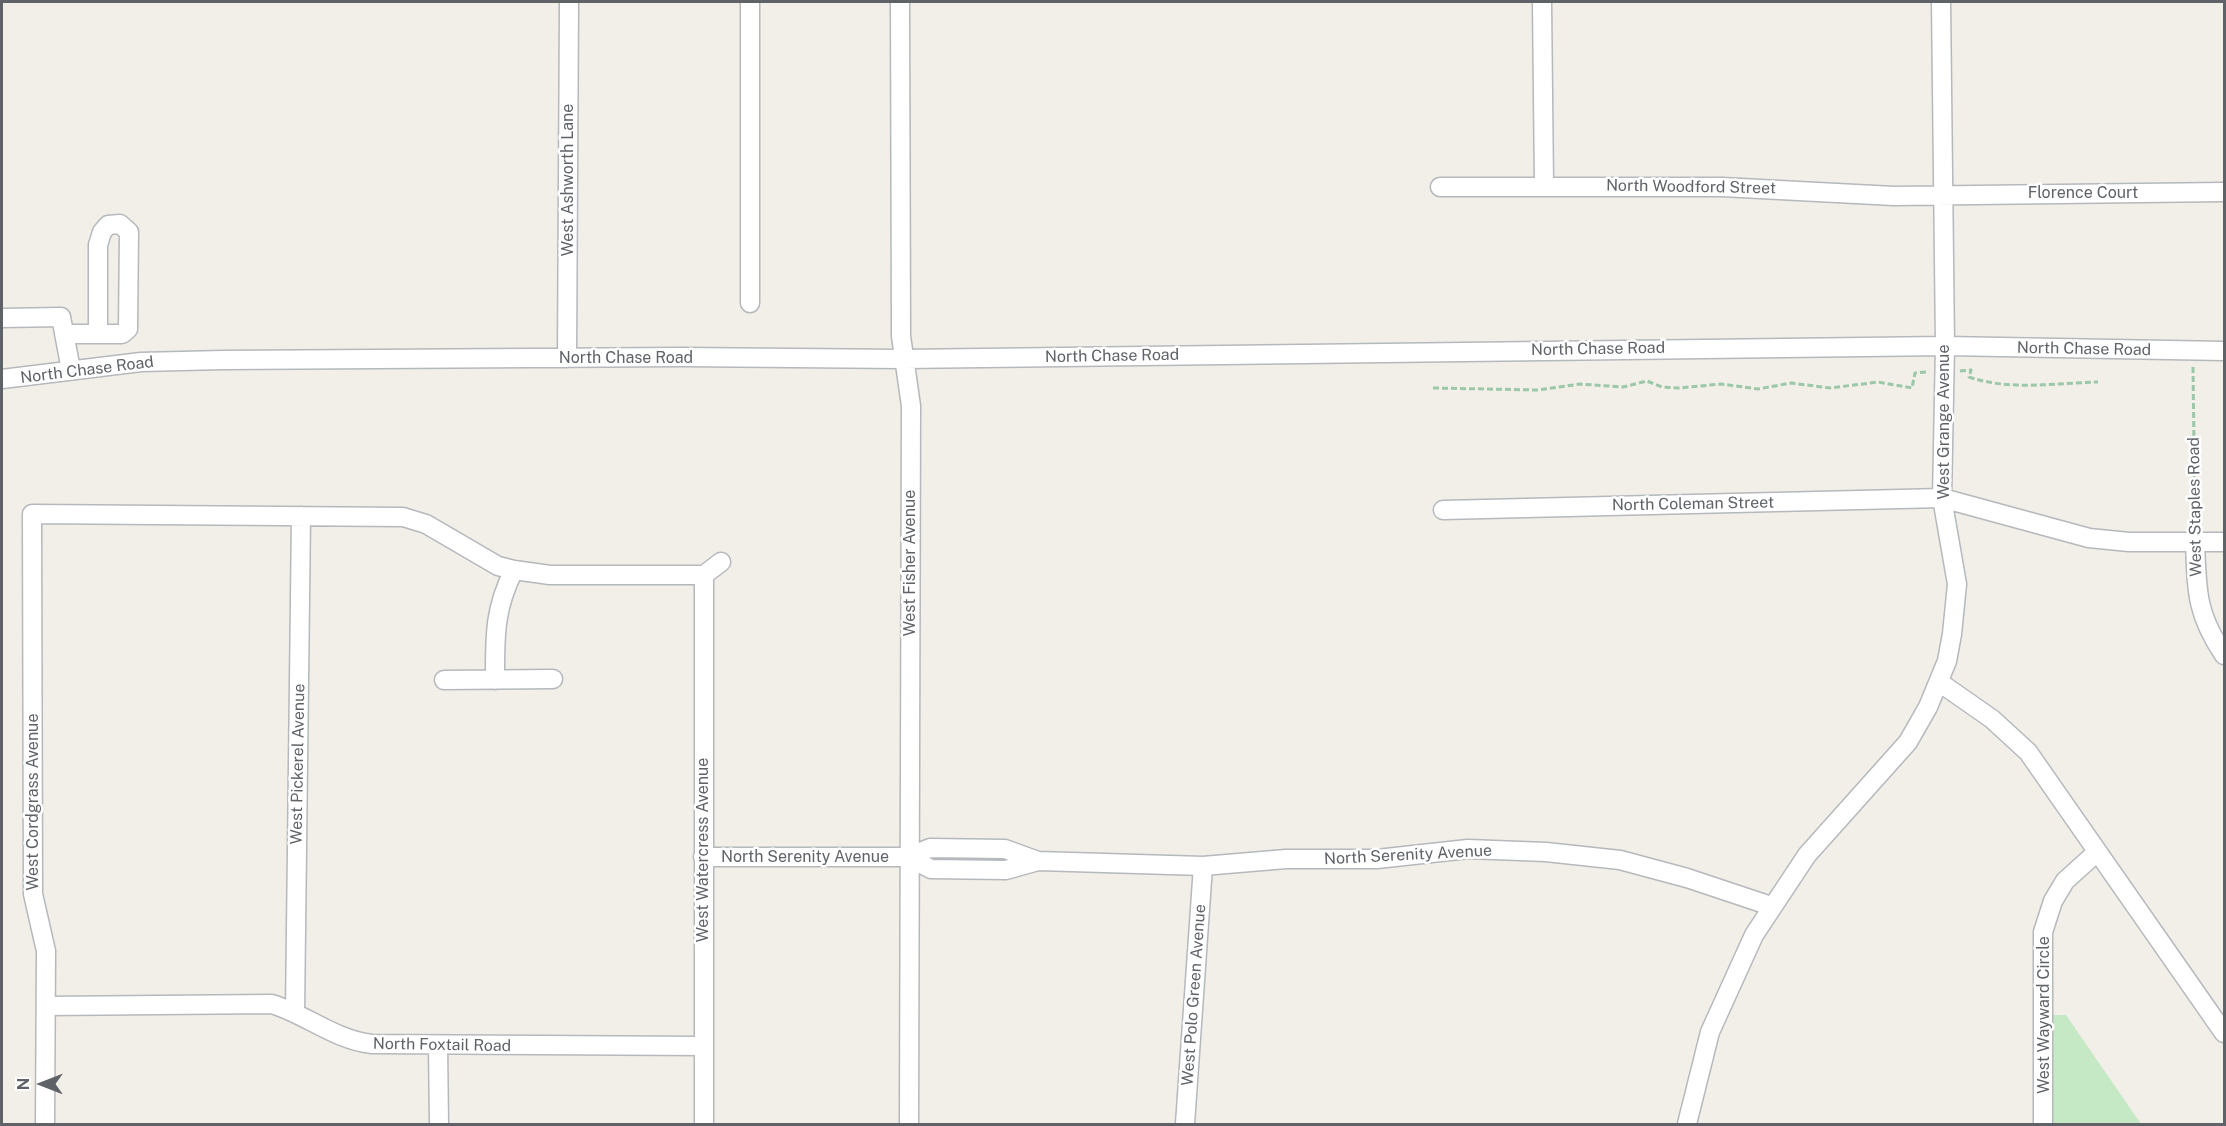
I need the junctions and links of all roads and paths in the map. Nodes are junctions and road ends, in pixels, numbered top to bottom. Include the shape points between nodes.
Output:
1 (569, 2) edge
2 (750, 2) edge
3 (900, 2) edge
4 (1542, 2) edge
5 (1941, 2) edge
6 (1544, 185) junction
7 (1440, 187) dead end
8 (2224, 192) edge
9 (1942, 194) junction
10 (750, 303) dead end
11 (2, 318) edge
12 (98, 333) junction
13 (64, 334) junction
14 (1945, 346) junction
15 (2224, 351) edge
16 (2193, 352) junction
17 (567, 358) junction
18 (903, 359) junction
19 (71, 370) junction
20 (1971, 370) dead end
21 (1915, 373) dead end
22 (2, 379) edge
23 (2098, 382) dead end
24 (1434, 388) dead end
25 (1942, 498) junction
26 (1443, 510) dead end
27 (301, 516) junction
28 (2195, 542) junction
29 (2224, 542) edge
30 (721, 562) dead end
31 (514, 570) junction
32 (704, 575) junction
33 (2224, 655) edge
34 (553, 679) dead end
35 (444, 680) dead end
36 (495, 680) junction
37 (1939, 682) junction
38 (2097, 852) junction
39 (703, 857) junction
40 (908, 857) junction
41 (1203, 866) junction
42 (1771, 906) junction
43 (47, 1006) junction
44 (296, 1013) junction
45 (2224, 1033) edge
46 (438, 1045) junction
47 (702, 1046) junction
48 (45, 1125) edge
49 (439, 1125) edge
50 (704, 1125) edge
51 (909, 1125) edge
52 (1185, 1125) edge
53 (1687, 1125) edge
54 (2043, 1125) edge

1 - 17 street, West Ashworth Lane
2 - 10 street
3 - 18 street, West Fisher Avenue
4 - 6 street
5 - 9 street, West Grange Avenue
6 - 7 street, North Woodford Street
6 - 9 street, North Woodford Street via 1764,188 1894,196
8 - 9 street, Florence Court
9 - 14 street, West Grange Avenue
11 - 13 street via 61,317
12 - 12 street via 122,334 129,325 129,232 120,224 108,225 99,245
12 - 13 street
13 - 19 street
14 - 16 street, North Chase Road
14 - 18 street, North Chase Road
14 - 25 street, West Grange Avenue
15 - 16 street, North Chase Road
16 - 28 path, West Staples Road
17 - 18 street, North Chase Road
17 - 19 street, North Chase Road via 164,361
18 - 40 street, West Fisher Avenue via 911,406
19 - 22 street, North Chase Road
20 - 23 path via 1969,377 2007,385
21 - 24 path via 1911,388 1878,382 1830,388 1791,383 1758,389 1721,384 1679,388 1647,381 1623,387 1580,384 1539,390
25 - 26 street, North Coleman Street
25 - 28 street, North Coleman Street via 2089,538
25 - 37 street, West Grange Avenue via 1956,584 1952,634
27 - 31 street via 403,517 426,524 498,566
27 - 43 street, West Cordgrass Avenue via 32,514 33,894 46,951
27 - 44 street, West Pickerel Avenue
28 - 29 street, North Coleman Street
28 - 33 street, West Staples Road via 2200,608
30 - 32 street
31 - 32 street via 550,575
31 - 36 street via 502,593 496,618
32 - 39 street, West Watercress Avenue
34 - 36 street
35 - 36 street
37 - 38 street via 1992,719 2028,752
37 - 42 street, West Grange Avenue via 1908,741 1826,831
38 - 45 street
38 - 54 street, West Wayward Circle via 2065,881 2053,901 2043,932
39 - 40 street, North Serenity Avenue
39 - 47 street, West Watercress Avenue
40 - 41 street, North Serenity Avenue via 930,848 1005,849 1038,861
40 - 51 street, West Fisher Avenue
41 - 42 street, North Serenity Avenue via 1286,859 1377,859 1468,849 1546,852 1620,860
41 - 52 street, West Polo Green Avenue
42 - 53 street, West Grange Avenue via 1710,1032
43 - 44 street, North Foxtail Road via 272,1004
43 - 48 street, West Cordgrass Avenue
44 - 46 street, North Foxtail Road via 355,1043
46 - 47 street, North Foxtail Road
46 - 49 street
47 - 50 street, West Watercress Avenue

